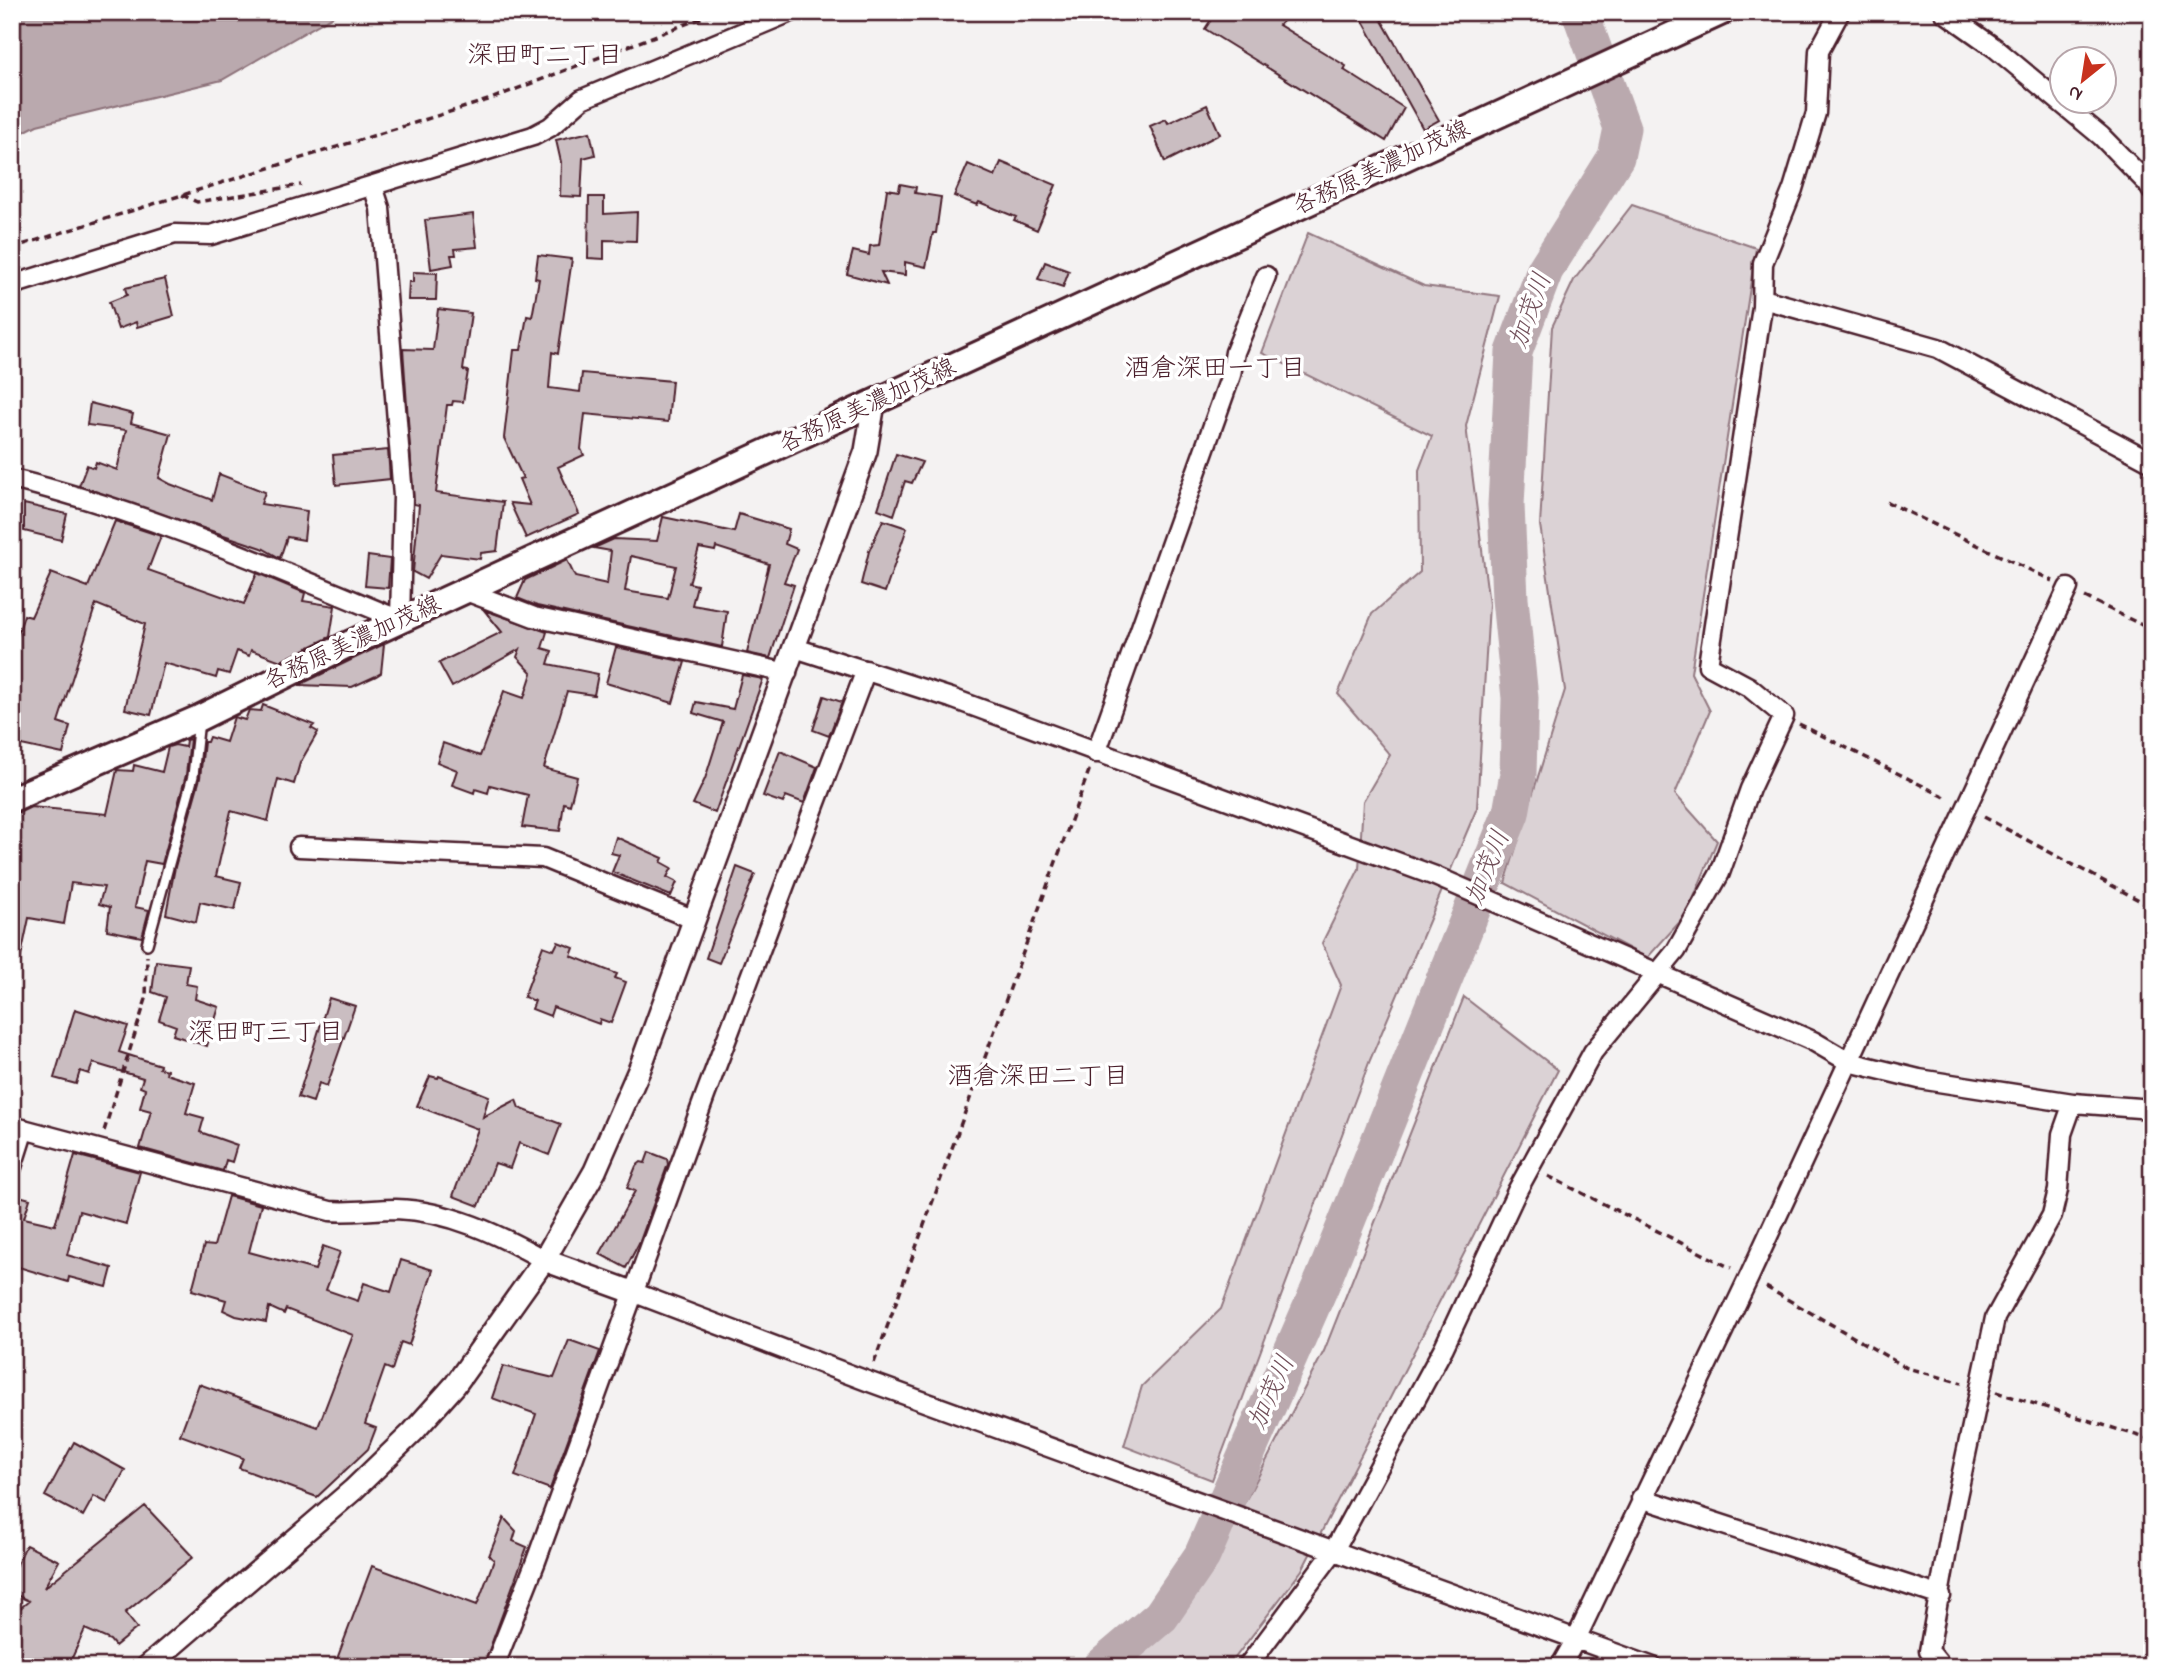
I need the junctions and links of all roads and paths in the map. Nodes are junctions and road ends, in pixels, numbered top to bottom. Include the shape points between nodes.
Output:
1 (718, 12) edge
2 (791, 12) edge
3 (1722, 12) edge
4 (1839, 12) edge
5 (1944, 12) edge
6 (305, 185) dead end
7 (373, 186) junction
8 (2152, 191) edge
9 (181, 194) junction
10 (12, 248) edge
11 (1266, 276) dead end
12 (12, 285) edge
13 (1763, 299) junction
14 (874, 404) junction
15 (2152, 462) edge
16 (12, 479) edge
17 (1886, 502) dead end
18 (2068, 588) junction
19 (466, 591) junction
20 (400, 620) junction
21 (2152, 631) edge
22 (795, 648) junction
23 (866, 670) junction
24 (787, 673) junction
25 (200, 718) junction
26 (1096, 753) junction
27 (12, 799) edge
28 (299, 847) dead end
29 (695, 920) junction
30 (147, 944) joint
31 (1658, 975) junction
32 (1849, 1062) junction
33 (2073, 1103) junction
34 (2152, 1110) edge
35 (18, 1128) edge
36 (99, 1148) junction
37 (12, 1167) edge
38 (1530, 1167) junction
39 (544, 1260) junction
40 (1749, 1277) junction
41 (635, 1293) junction
42 (867, 1381) junction
43 (1980, 1388) junction
44 (2152, 1440) edge
45 (1642, 1498) junction
46 (1333, 1552) junction
47 (1941, 1596) junction
48 (1576, 1639) junction
49 (146, 1667) edge
50 (494, 1667) edge
51 (1247, 1667) edge
52 (1560, 1667) edge
53 (1653, 1667) edge
54 (1942, 1667) edge

1 - 9 path via 488,100
2 - 7 street via 582,99 533,136
3 - 14 main road, 各務原美濃加茂線
4 - 13 street via 1819,51 1816,113 1793,189 1763,263
5 - 8 street via 2101,136
6 - 9 path via 197,202
7 - 12 street via 211,236 175,234
7 - 20 street via 380,208 401,470
9 - 10 path
11 - 26 street via 1235,352 1231,375
13 - 15 street via 1938,348
13 - 31 street via 1707,665 1749,687 1784,716 1720,873
14 - 19 main road, 各務原美濃加茂線
14 - 22 street via 866,451
16 - 20 street via 186,536
17 - 18 path
18 - 21 path
18 - 32 street
19 - 20 main road, 各務原美濃加茂線
19 - 24 street via 534,617
20 - 25 main road, 各務原美濃加茂線
22 - 23 street
22 - 24 street
23 - 26 street
23 - 41 street
24 - 29 street
25 - 27 main road, 各務原美濃加茂線
25 - 30 lane via 194,776
26 - 31 street via 1435,876
26 - 42 path
28 - 29 street via 543,858
29 - 39 street via 640,1068 595,1171
30 - 36 path via 146,999
31 - 32 street via 1813,1041
31 - 38 street via 1593,1052
32 - 33 street via 1919,1079
32 - 40 street
33 - 34 street
33 - 43 street via 2062,1134 2052,1216 1995,1318
35 - 36 street
35 - 37 street
36 - 39 street via 330,1210 394,1209 457,1219 506,1238
38 - 40 path
38 - 46 street via 1444,1347
39 - 41 street
39 - 49 street via 455,1385 413,1432 353,1490
40 - 43 path via 1907,1368
40 - 45 street
41 - 42 street
41 - 50 street
42 - 46 street
43 - 44 path
43 - 47 street via 1955,1501
45 - 47 street
45 - 48 street
46 - 48 street
46 - 51 street
47 - 54 street via 1929,1651
48 - 52 street
48 - 53 street

